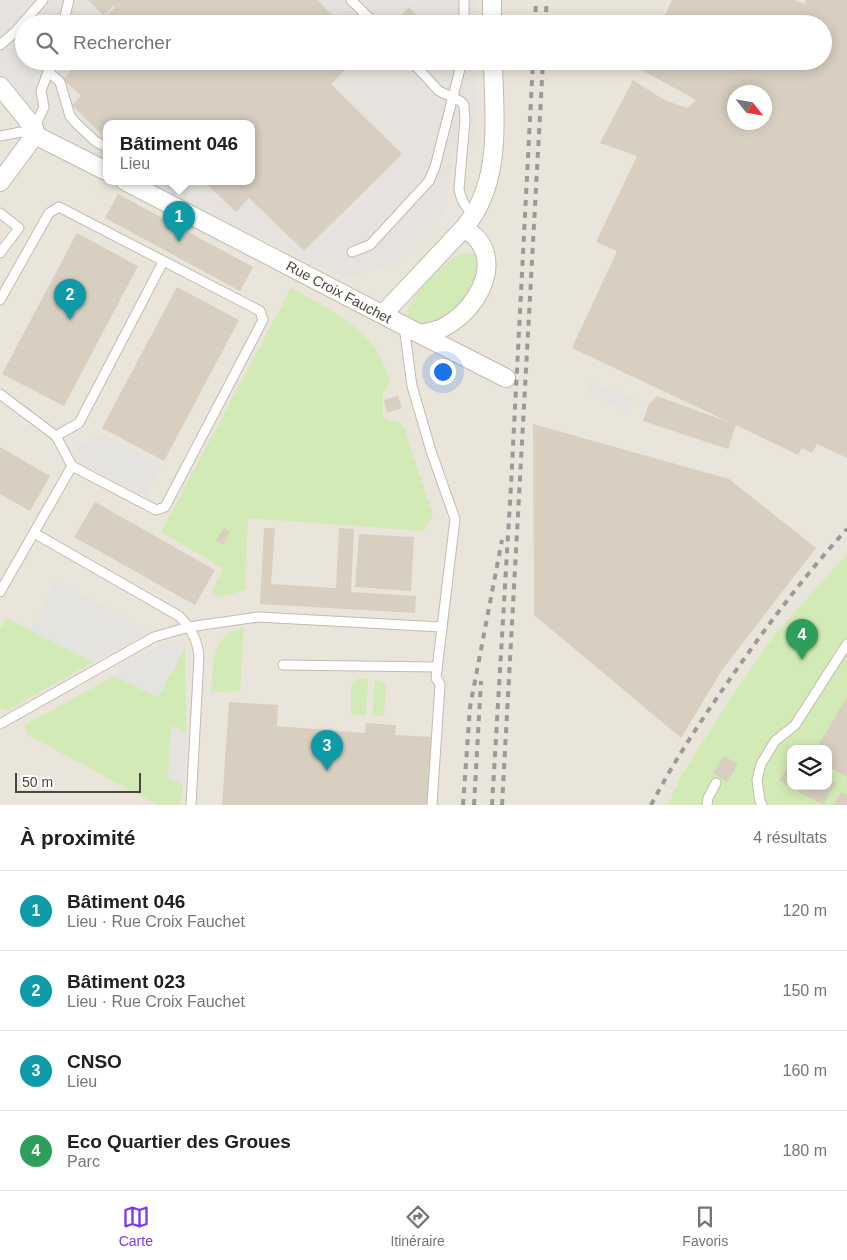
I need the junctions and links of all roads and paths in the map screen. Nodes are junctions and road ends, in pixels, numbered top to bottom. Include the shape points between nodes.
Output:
1 (43, 0) edge
2 (68, 0) edge
3 (351, 0) edge
4 (464, 0) edge
5 (492, 0) edge
6 (30, 15) edge
7 (65, 15) edge
8 (365, 15) edge
9 (464, 15) edge
10 (492, 15) edge
11 (15, 32) edge
12 (0, 44) edge
13 (419, 70) edge
14 (460, 70) edge
15 (493, 70) edge
16 (49, 72) joint
17 (0, 86) edge
18 (453, 98) junction
19 (34, 133) junction
20 (0, 136) edge
21 (103, 145) edge
22 (103, 169) edge
23 (0, 182) edge
24 (133, 185) edge
25 (0, 213) edge
26 (470, 222) junction
27 (352, 252) dead end
28 (0, 253) edge
29 (163, 262) junction
30 (0, 300) edge
31 (383, 314) junction
32 (404, 326) junction
33 (420, 334) junction
34 (506, 378) dead end
35 (0, 394) edge
36 (56, 436) junction
37 (72, 466) junction
38 (34, 533) junction
39 (0, 592) edge
40 (189, 626) junction
41 (441, 627) junction
42 (847, 644) edge
43 (283, 665) dead end
44 (437, 667) junction
45 (0, 724) edge
46 (716, 783) dead end
47 (191, 805) edge
48 (432, 805) edge
49 (707, 805) edge
50 (762, 805) edge

1 - 6 lane
2 - 7 lane
3 - 8 lane
4 - 9 lane
5 - 10 street
11 - 12 lane
13 - 18 lane via 439,91
14 - 18 lane
15 - 26 street via 492,167 488,185
16 - 19 lane via 41,90 44,106
16 - 21 lane via 60,82 70,116
17 - 19 street
18 - 26 lane via 464,105 465,110 460,196
18 - 27 lane via 429,181 370,245
19 - 20 lane
19 - 22 street
19 - 23 street
24 - 31 street, Rue Croix Fauchet
25 - 28 lane via 19,228
26 - 31 street
26 - 33 street via 487,264 485,282 458,318 446,326
29 - 30 lane via 59,207 49,213
29 - 36 lane via 79,423
29 - 37 lane via 260,311 262,320 165,507 156,510
31 - 32 street, Rue Croix Fauchet
32 - 33 street, Rue Croix Fauchet
32 - 41 lane via 412,386 454,519
33 - 34 street, Rue Croix Fauchet
35 - 36 lane
36 - 37 lane
37 - 38 lane
38 - 39 lane
38 - 40 lane via 179,616
40 - 41 lane via 258,617
40 - 45 lane via 154,637
40 - 47 lane via 197,642 199,656
41 - 44 lane
42 - 50 lane via 795,726 775,741 761,764 757,780
43 - 44 lane
44 - 48 lane via 436,678 440,684
46 - 49 lane

